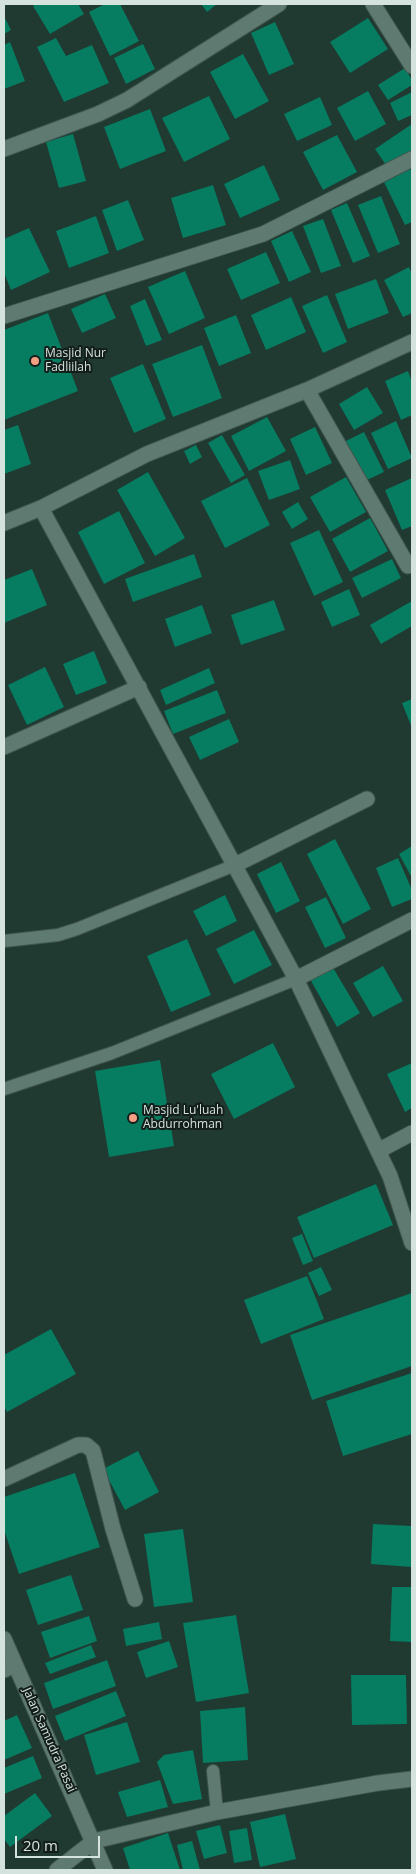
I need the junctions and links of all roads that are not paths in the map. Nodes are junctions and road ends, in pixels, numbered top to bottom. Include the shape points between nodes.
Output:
1 (279, 4) edge
2 (373, 4) edge
3 (412, 66) edge
4 (4, 149) edge
5 (412, 159) edge
6 (4, 316) edge
7 (412, 342) edge
8 (306, 390) junction
9 (41, 508) junction
10 (4, 523) edge
11 (408, 566) dead end
12 (141, 692) junction
13 (4, 747) edge
14 (367, 799) dead end
15 (235, 865) junction
16 (412, 920) edge
17 (4, 941) edge
18 (296, 978) junction
19 (4, 1089) edge
20 (412, 1134) edge
21 (378, 1151) junction
22 (412, 1243) edge
23 (4, 1479) edge
24 (134, 1599) dead end
25 (4, 1639) edge
26 (9, 1667) edge
27 (213, 1771) dead end
28 (412, 1779) edge
29 (217, 1812) junction
30 (94, 1841) junction
31 (56, 1870) edge
32 (106, 1870) edge

1 - 4 street via 127,100
2 - 3 street
5 - 6 street via 263,234
7 - 8 street
8 - 9 street via 147,454
8 - 11 street
9 - 10 street
9 - 12 street
12 - 13 street
12 - 15 street
14 - 15 street
15 - 17 lane via 77,929 58,935
15 - 18 street
16 - 18 street
18 - 19 lane via 112,1053
18 - 21 street
20 - 21 street
21 - 22 street via 390,1176
23 - 24 street via 78,1445 86,1445 93,1451
25 - 26 street, Jalan Samudra Pasai
26 - 30 street, Jalan Samudra Pasai
27 - 29 lane
28 - 29 street
29 - 30 street
30 - 31 street
30 - 32 street, Jalan Samudra Pasai

